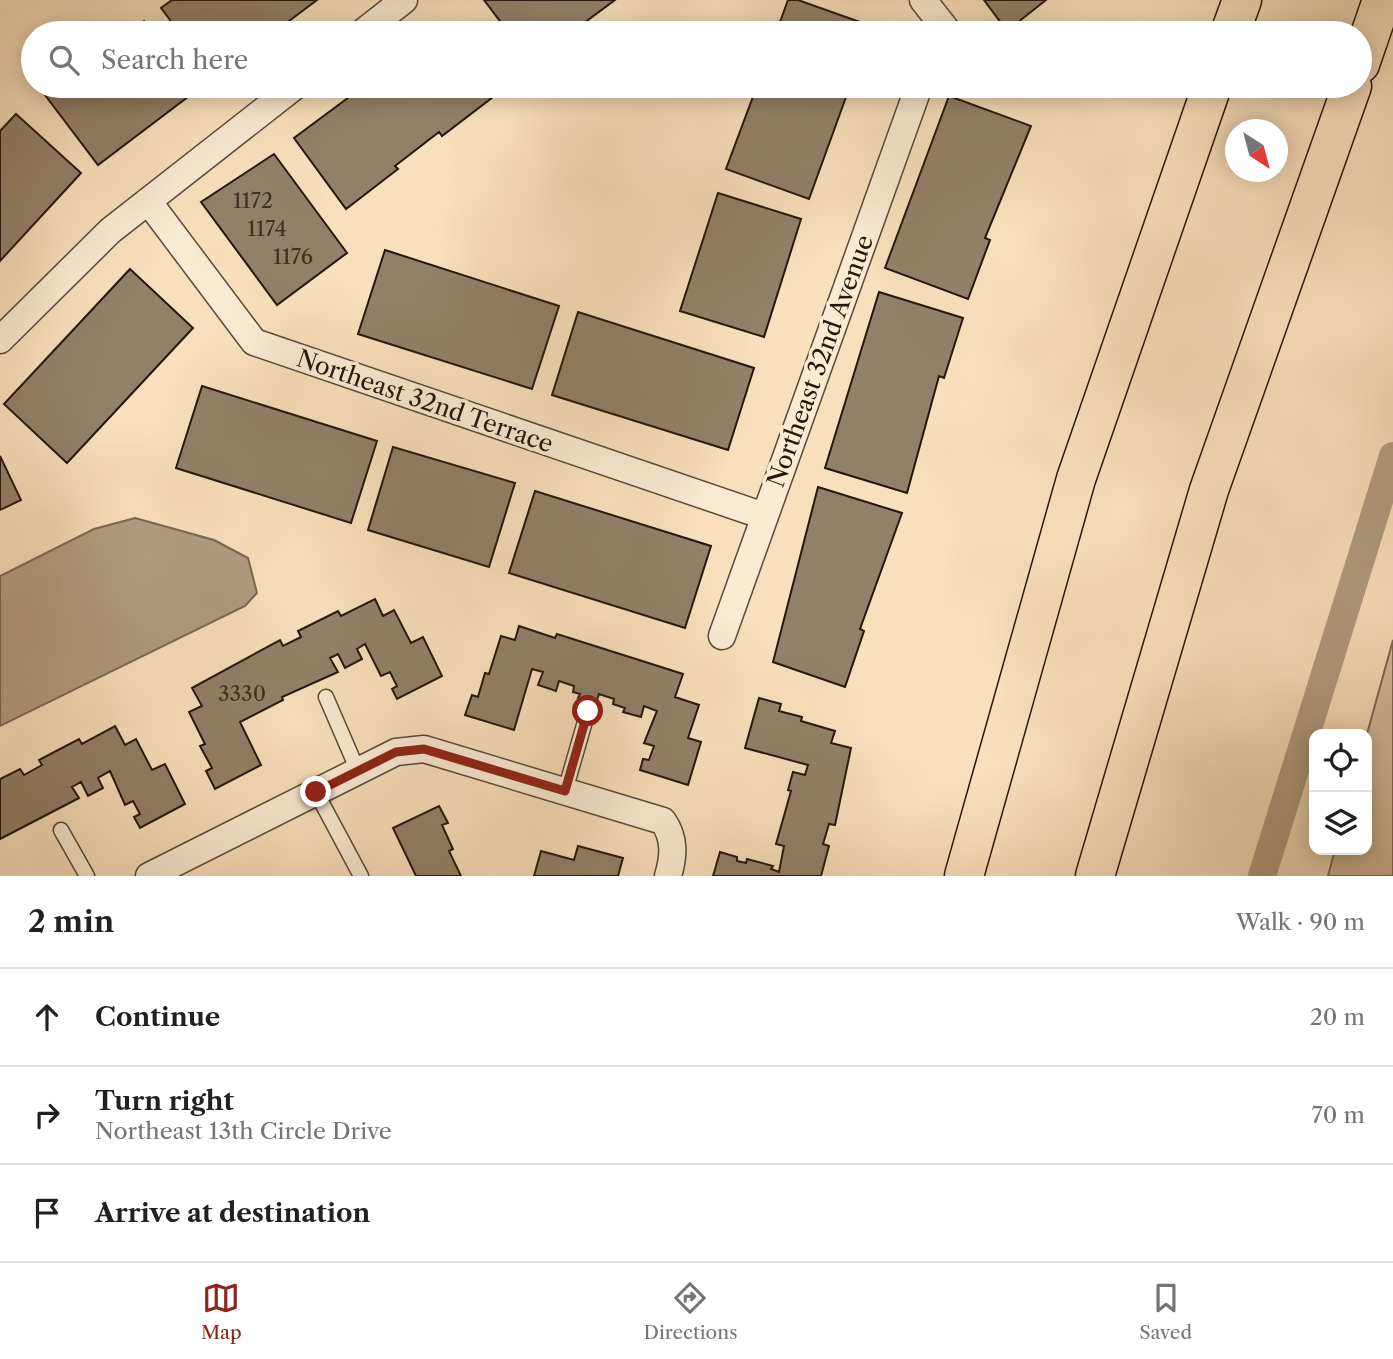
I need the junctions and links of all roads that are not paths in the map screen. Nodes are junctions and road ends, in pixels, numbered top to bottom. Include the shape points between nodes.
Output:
1 (404, 0) edge
2 (923, 0) edge
3 (1242, 0) edge
4 (1382, 0) edge
5 (377, 21) edge
6 (937, 21) edge
7 (1234, 21) edge
8 (1372, 29) edge
9 (280, 98) edge
10 (915, 98) edge
11 (1208, 98) edge
12 (1348, 98) edge
13 (148, 201) junction
14 (0, 340) edge
15 (764, 516) junction
16 (722, 636) dead end
17 (326, 697) dead end
18 (588, 711) dead end
19 (358, 771) junction
20 (565, 791) junction
21 (316, 792) junction
22 (61, 830) dead end
23 (87, 876) edge
24 (149, 876) edge
25 (361, 876) edge
26 (668, 876) edge
27 (964, 876) edge
28 (1095, 876) edge

1 - 5 street
2 - 6 street
3 - 7 highway
4 - 8 highway
9 - 13 street
10 - 15 street, Northeast 32nd Avenue
11 - 27 highway via 1076,479
12 - 28 highway via 1209,490
13 - 14 street via 110,231
13 - 15 street, Northeast 32nd Terrace via 254,342
15 - 16 street, Northeast 32nd Avenue
17 - 19 lane
18 - 20 lane
19 - 20 street via 396,752 424,749
19 - 21 street
20 - 26 street via 663,821 671,832 673,858
21 - 24 street
21 - 25 lane
22 - 23 lane

